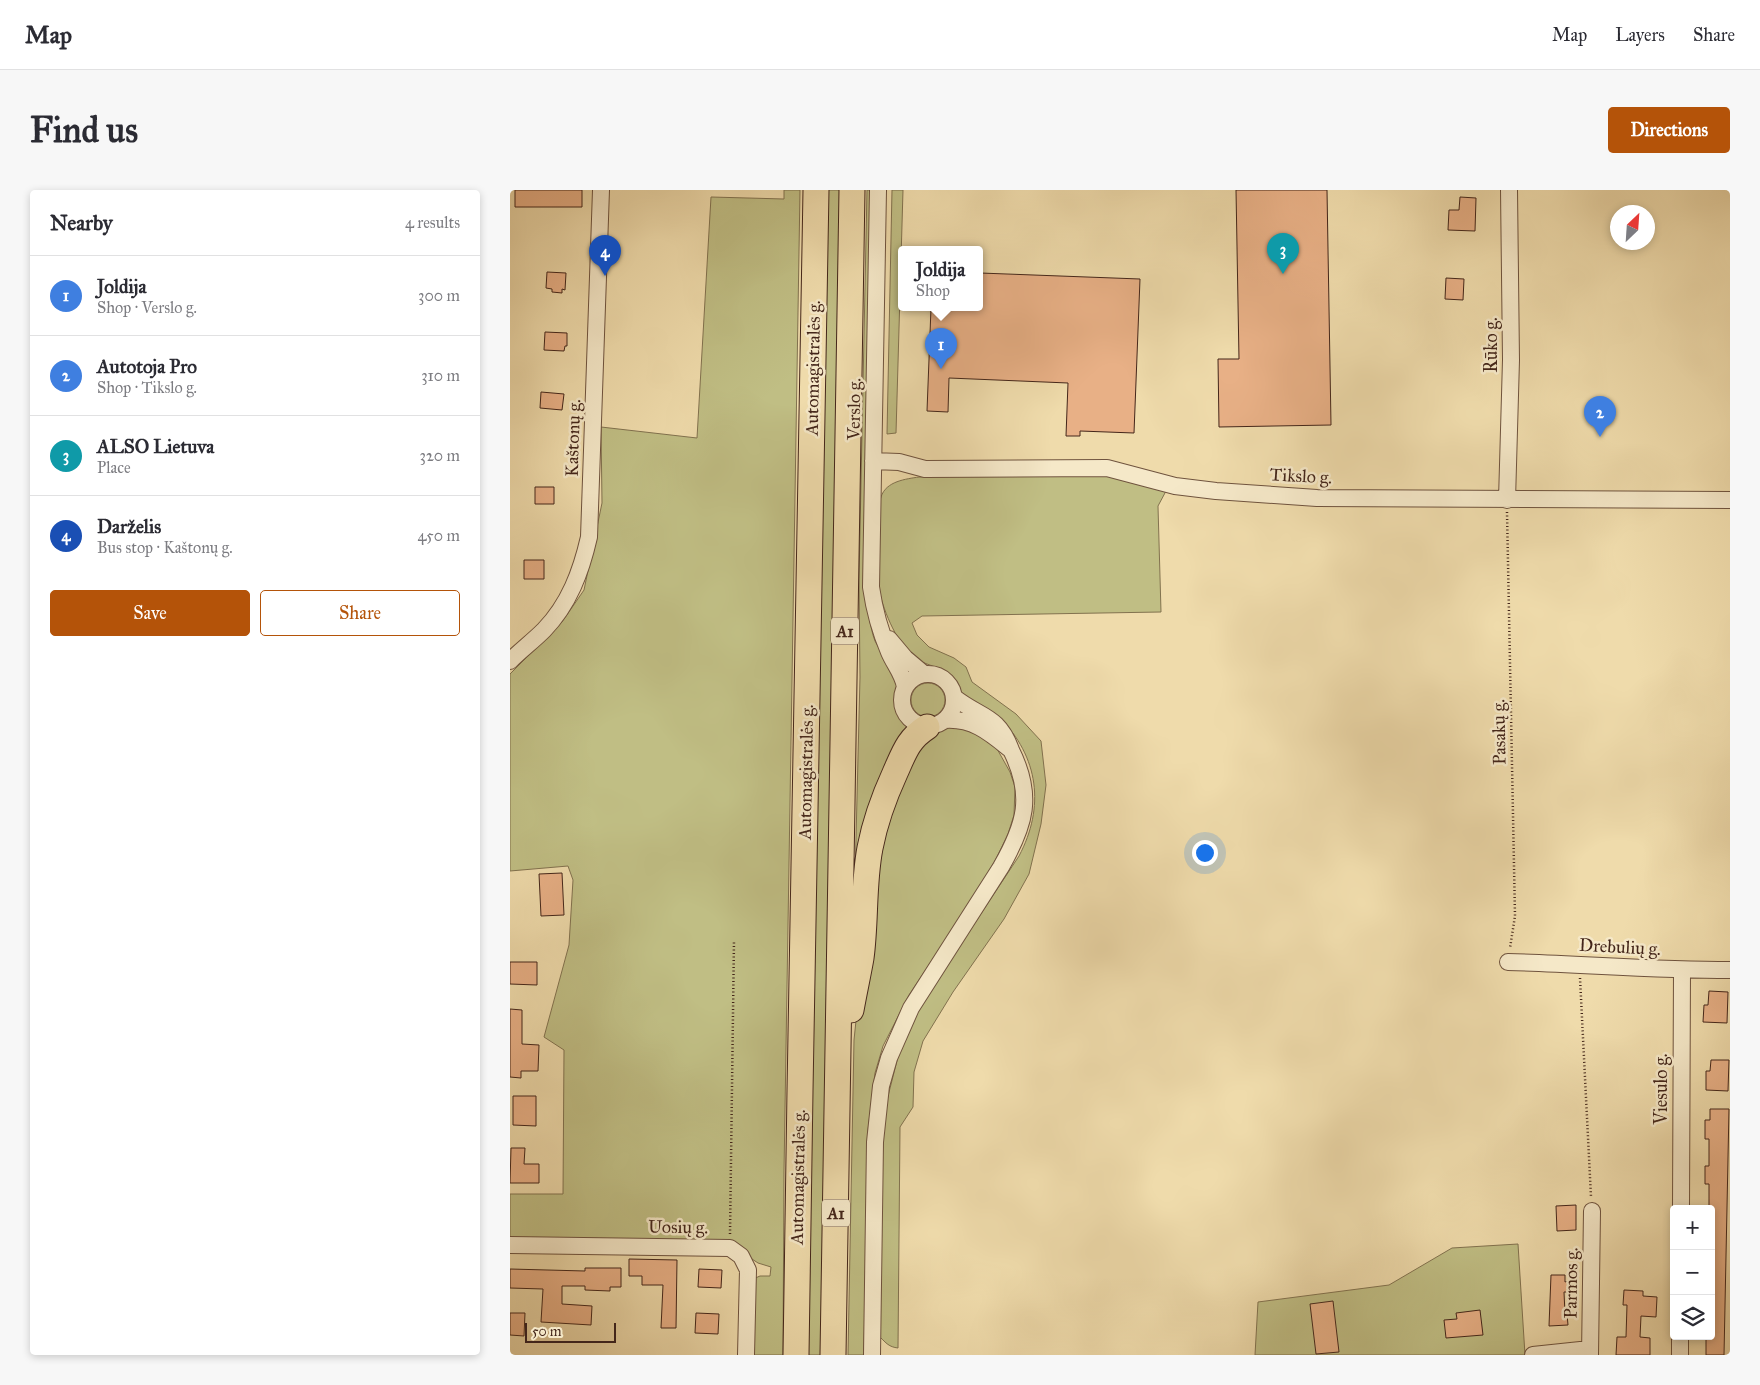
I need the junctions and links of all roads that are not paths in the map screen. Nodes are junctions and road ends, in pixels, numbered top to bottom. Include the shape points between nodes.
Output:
1 (601, 190) edge
2 (805, 190) edge
3 (816, 190) edge
4 (852, 190) edge
5 (878, 190) edge
6 (1509, 190) edge
7 (814, 340) junction
8 (873, 461) junction
9 (1507, 500) junction
10 (1730, 500) edge
11 (880, 627) junction
12 (510, 661) edge
13 (924, 674) junction
14 (905, 688) junction
15 (954, 697) junction
16 (936, 724) junction
17 (1011, 750) junction
18 (1508, 962) road end
19 (1682, 970) junction
20 (1730, 970) edge
21 (1680, 1205) edge
22 (1592, 1211) road end
23 (510, 1245) edge
24 (1680, 1340) edge
25 (1590, 1352) edge
26 (746, 1355) edge
27 (796, 1355) edge
28 (833, 1355) edge
29 (841, 1355) edge
30 (872, 1355) edge
31 (1534, 1355) edge
32 (1680, 1355) edge

1 - 12 street, Kaštonų g. via 589,538 578,578 559,612
2 - 7 highway via 804,300
3 - 7 highway, Automagistralės g. / A1
4 - 28 highway, Automagistralės g. / A1
5 - 8 street, Verslo g.
6 - 9 street, Rūko g. via 1511,360
7 - 27 highway, Automagistralės g. / A1
8 - 9 street, Tikslo g. via 899,462 925,469 1107,468 1175,486 1317,498
8 - 11 street, Verslo g. via 871,587
9 - 10 street, Tikslo g.
11 - 13 street, Verslo g. via 905,658
11 - 14 street, Verslo g.
13 - 14 street via 911,679
13 - 15 street via 942,677 948,682
14 - 16 street via 901,700 906,715 912,721
15 - 16 street via 953,710
15 - 17 street via 1001,728
16 - 17 street via 958,719 980,727
16 - 29 highway via 916,734 908,743 885,795 870,849 861,958 850,1016 847,1060
17 - 30 street via 1025,791 1020,828 1012,849 911,1008 889,1058 882,1086 875,1142
18 - 19 street, Drebulių g.
19 - 20 street, Drebulių g.
19 - 21 street, Viesulo g.
22 - 25 street, Parmos g.
23 - 26 street, Uosių g. via 730,1248 741,1256 748,1270
24 - 32 street
25 - 31 street

